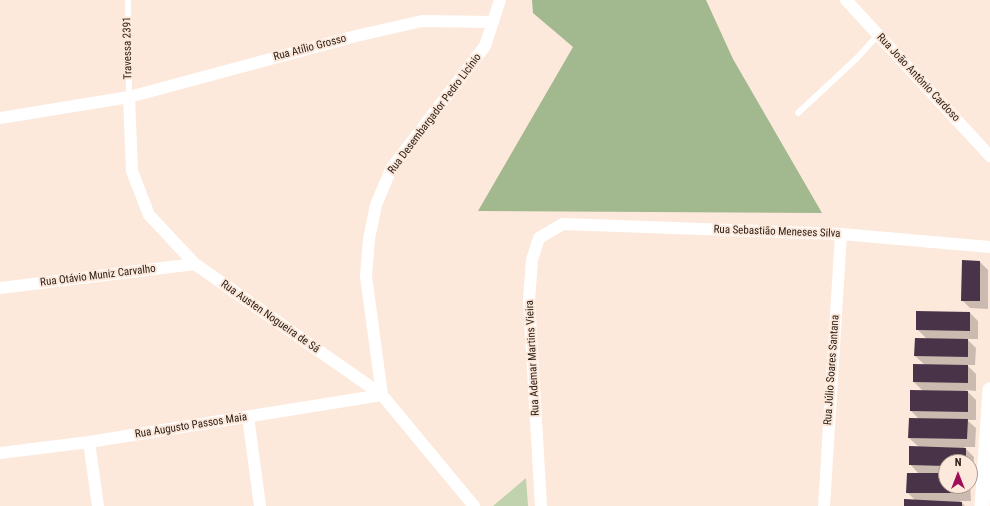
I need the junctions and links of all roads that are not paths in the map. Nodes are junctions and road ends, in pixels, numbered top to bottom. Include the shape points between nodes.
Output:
1 (128, 0) edge
2 (500, 0) edge
3 (846, 0) edge
4 (494, 22) junction
5 (878, 35) junction
6 (129, 97) junction
7 (798, 113) dead end
8 (0, 118) edge
9 (990, 156) edge
10 (563, 224) joint
11 (841, 234) junction
12 (990, 248) edge
13 (195, 264) junction
14 (0, 288) edge
15 (990, 390) edge
16 (382, 395) junction
17 (248, 417) junction
18 (89, 442) junction
19 (0, 453) edge
20 (98, 506) edge
21 (260, 506) edge
22 (474, 506) edge
23 (541, 506) edge
24 (824, 506) edge
25 (982, 506) edge

1 - 6 lane, Travessa 2391
2 - 4 street, Rua Desembargador Pedro Licínio
3 - 5 street, Rua João Antônio Cardoso
4 - 6 street, Rua Atílio Grosso via 422,21 356,36
4 - 16 street, Rua Desembargador Pedro Licínio via 485,46 391,169 376,205 369,239 366,276
5 - 7 lane
5 - 9 street, Rua João Antônio Cardoso
6 - 8 street, Rua Atílio Grosso
6 - 13 street, Rua Austen Nogueira de Sá via 132,171 149,215
10 - 11 street, Rua Sebastião Meneses Silva
10 - 23 street, Rua Ademar Martins Vieira via 539,238 532,260 529,294
11 - 12 street, Rua Sebastião Meneses Silva
11 - 24 street, Rua Júlio Soares Santana
13 - 14 street, Rua Otávio Muniz Carvalho
13 - 16 street, Rua Austen Nogueira de Sá
15 - 25 street
16 - 17 street, Rua Augusto Passos Maia
16 - 22 street, Rua Austen Nogueira de Sá
17 - 18 street, Rua Augusto Passos Maia
17 - 21 street
18 - 19 street, Rua Augusto Passos Maia
18 - 20 street

